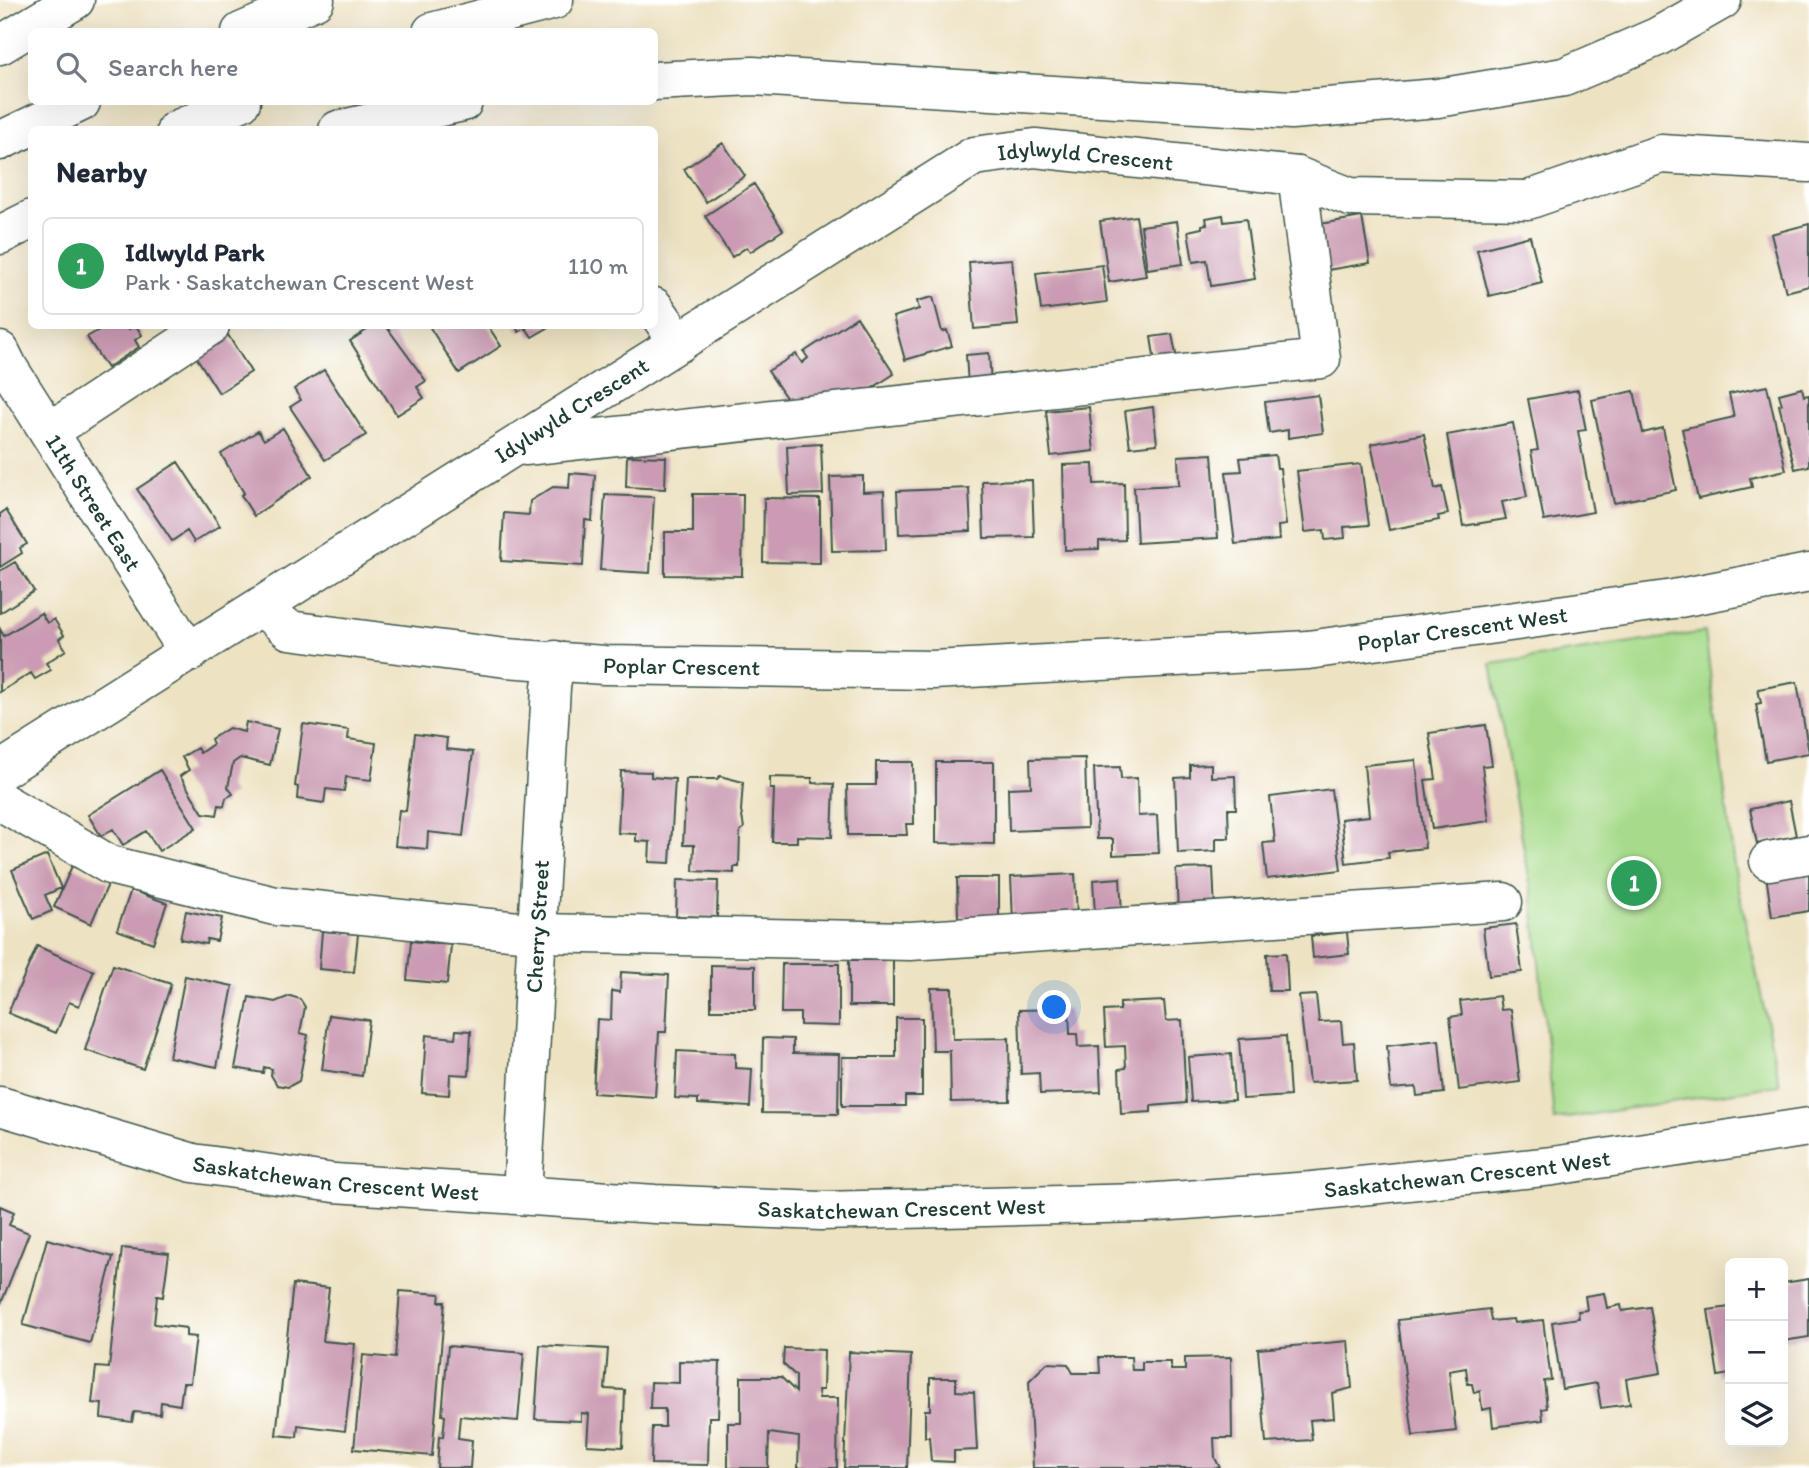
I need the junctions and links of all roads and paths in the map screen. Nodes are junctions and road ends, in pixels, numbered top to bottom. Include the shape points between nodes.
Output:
1 (75, 0) edge
2 (315, 0) edge
3 (554, 0) edge
4 (1722, 0) edge
5 (28, 28) edge
6 (28, 28) edge
7 (250, 28) edge
8 (447, 28) edge
9 (0, 45) edge
10 (658, 81) edge
11 (75, 105) edge
12 (234, 105) edge
13 (450, 105) edge
14 (31, 126) edge
15 (185, 126) edge
16 (356, 126) edge
17 (28, 128) edge
18 (0, 141) edge
19 (1809, 163) edge
20 (1297, 176) junction
21 (28, 221) edge
22 (0, 236) edge
23 (658, 313) edge
24 (205, 329) edge
25 (679, 343) junction
26 (0, 351) edge
27 (49, 432) junction
28 (515, 447) junction
29 (1809, 573) edge
30 (262, 607) junction
31 (189, 653) junction
32 (555, 660) junction
33 (1113, 663) joint
34 (0, 771) edge
35 (0, 801) edge
36 (1809, 854) edge
37 (1769, 861) dead end
38 (1503, 902) dead end
39 (538, 933) junction
40 (0, 1106) edge
41 (1809, 1127) edge
42 (522, 1194) junction

1 - 5 main road
2 - 7 main road
3 - 8 main road
4 - 10 main road via 1657,37 1564,77 1438,98 1291,110 753,76
6 - 9 main road
11 - 14 main road
12 - 15 main road
13 - 16 main road
17 - 18 main road
19 - 20 main road, Idylwyld Crescent via 1661,154 1528,200 1350,197
20 - 25 main road, Idylwyld Crescent via 1035,148 974,156
20 - 28 main road via 1321,359
21 - 22 main road
23 - 25 main road
24 - 27 main road
25 - 28 main road, Idylwyld Crescent
26 - 27 main road, 11th Street East
27 - 31 main road, 11th Street East
28 - 30 main road, Idylwyld Crescent
29 - 33 main road, Poplar Crescent West via 1674,599 1440,634 1308,650
30 - 31 main road, Idylwyld Crescent
30 - 32 main road, Poplar Crescent via 289,630 506,658
31 - 34 main road, Idylwyld Crescent
32 - 33 main road, Poplar Crescent via 791,670
32 - 39 main road, Cherry Street
35 - 39 main road via 110,865 275,906
36 - 37 main road
38 - 39 main road via 910,941
39 - 42 main road, Cherry Street
40 - 42 main road, Saskatchewan Crescent West via 193,1163 334,1183
41 - 42 main road, Saskatchewan Crescent West via 1475,1176 1144,1203 821,1211

